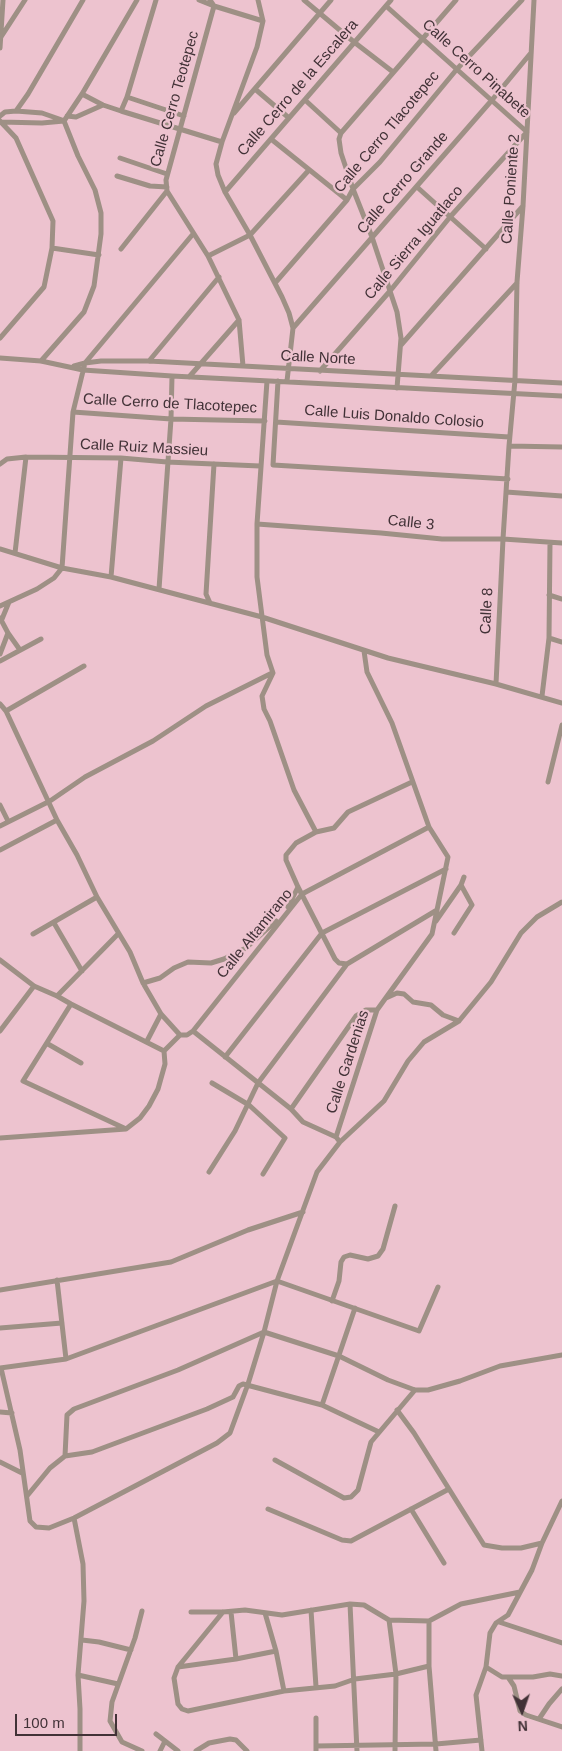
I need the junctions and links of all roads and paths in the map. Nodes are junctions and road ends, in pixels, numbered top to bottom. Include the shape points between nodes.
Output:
1 (3, 0) edge
2 (25, 0) edge
3 (84, 0) edge
4 (138, 0) edge
5 (156, 0) edge
6 (199, 0) edge
7 (210, 0) edge
8 (258, 0) edge
9 (304, 0) edge
10 (331, 0) edge
11 (391, 0) edge
12 (456, 0) edge
13 (522, 0) edge
14 (534, 0) edge
15 (214, 6) junction
16 (386, 6) junction
17 (319, 13) junction
18 (262, 21) junction
19 (0, 38) edge
20 (423, 38) junction
21 (354, 42) junction
22 (0, 48) edge
23 (531, 54) junction
24 (457, 69) junction
25 (393, 72) junction
26 (255, 90) junction
27 (82, 94) junction
28 (127, 97) junction
29 (305, 100) junction
30 (492, 100) junction
31 (103, 105) junction
32 (16, 111) junction
33 (121, 111) junction
34 (0, 116) edge
35 (184, 116) junction
36 (232, 116) junction
37 (289, 118) junction
38 (66, 119) junction
39 (1, 122) edge
40 (180, 129) junction
41 (341, 132) junction
42 (527, 132) junction
43 (271, 139) junction
44 (222, 142) junction
45 (120, 158) dead end
46 (309, 170) junction
47 (167, 174) junction
48 (117, 176) dead end
49 (417, 187) junction
50 (167, 189) junction
51 (353, 189) junction
52 (225, 192) junction
53 (347, 200) junction
54 (523, 206) junction
55 (450, 217) junction
56 (193, 234) junction
57 (250, 235) junction
58 (372, 237) junction
59 (52, 248) junction
60 (121, 249) dead end
61 (486, 249) junction
62 (99, 255) junction
63 (208, 256) junction
64 (219, 277) junction
65 (517, 282) junction
66 (275, 283) junction
67 (390, 291) junction
68 (239, 320) junction
69 (293, 328) junction
70 (0, 338) edge
71 (401, 345) junction
72 (0, 358) edge
73 (41, 361) junction
74 (149, 361) junction
75 (85, 363) junction
76 (202, 364) junction
77 (243, 366) junction
78 (73, 367) junction
79 (289, 368) junction
80 (83, 370) junction
81 (320, 370) junction
82 (398, 375) junction
83 (172, 376) junction
84 (431, 376) junction
85 (189, 377) junction
86 (515, 380) junction
87 (267, 381) junction
88 (278, 381) junction
89 (287, 381) junction
90 (562, 383) edge
91 (397, 388) junction
92 (514, 393) junction
93 (562, 396) edge
94 (73, 412) junction
95 (171, 419) junction
96 (265, 421) junction
97 (276, 422) junction
98 (510, 437) junction
99 (509, 446) junction
100 (562, 447) edge
101 (26, 457) junction
102 (70, 458) junction
103 (121, 458) junction
104 (167, 462) junction
105 (0, 464) edge
106 (214, 464) junction
107 (260, 466) junction
108 (508, 479) junction
109 (506, 492) junction
110 (562, 496) edge
111 (257, 524) junction
112 (503, 539) junction
113 (550, 543) junction
114 (562, 543) edge
115 (0, 549) edge
116 (15, 553) junction
117 (62, 568) junction
118 (111, 577) junction
119 (159, 589) junction
120 (549, 595) junction
121 (562, 599) edge
122 (9, 602) junction
123 (210, 603) junction
124 (0, 606) edge
125 (262, 616) junction
126 (1, 618) edge
127 (8, 633) junction
128 (549, 638) junction
129 (41, 639) dead end
130 (562, 642) edge
131 (20, 650) junction
132 (364, 650) junction
133 (0, 654) edge
134 (0, 661) edge
135 (84, 666) dead end
136 (273, 673) junction
137 (496, 684) junction
138 (542, 696) junction
139 (562, 703) edge
140 (0, 704) edge
141 (6, 711) junction
142 (562, 725) edge
143 (560, 744) edge
144 (412, 782) junction
145 (548, 782) dead end
146 (50, 800) junction
147 (0, 805) edge
148 (58, 820) junction
149 (8, 821) junction
150 (0, 826) edge
151 (429, 826) junction
152 (316, 832) junction
153 (0, 850) edge
154 (446, 869) junction
155 (464, 877) dead end
156 (460, 885) junction
157 (298, 887) junction
158 (302, 894) junction
159 (97, 897) junction
160 (562, 902) edge
161 (436, 910) junction
162 (54, 923) junction
163 (434, 923) junction
164 (322, 933) junction
165 (454, 933) dead end
166 (33, 934) dead end
167 (118, 934) junction
168 (0, 960) edge
169 (347, 964) junction
170 (82, 970) junction
171 (142, 983) junction
172 (34, 986) junction
173 (57, 996) junction
174 (384, 999) junction
175 (71, 1004) junction
176 (377, 1010) junction
177 (161, 1014) junction
178 (0, 1018) edge
179 (459, 1021) junction
180 (6, 1022) junction
181 (0, 1031) edge
182 (193, 1032) junction
183 (180, 1035) junction
184 (147, 1042) junction
185 (48, 1044) junction
186 (164, 1051) junction
187 (224, 1057) junction
188 (81, 1063) dead end
189 (212, 1083) dead end
190 (258, 1083) junction
191 (248, 1105) junction
192 (291, 1109) junction
193 (126, 1129) junction
194 (0, 1138) edge
195 (338, 1139) junction
196 (209, 1172) dead end
197 (263, 1174) dead end
198 (395, 1206) dead end
199 (303, 1212) junction
200 (57, 1280) junction
201 (277, 1280) junction
202 (438, 1287) dead end
203 (0, 1290) edge
204 (332, 1301) junction
205 (355, 1308) junction
206 (62, 1323) junction
207 (0, 1328) edge
208 (264, 1332) junction
209 (562, 1355) edge
210 (339, 1356) junction
211 (66, 1359) junction
212 (1, 1368) edge
213 (248, 1384) junction
214 (415, 1390) junction
215 (322, 1404) junction
216 (397, 1410) junction
217 (0, 1412) edge
218 (12, 1413) junction
219 (379, 1432) junction
220 (65, 1456) junction
221 (275, 1460) dead end
222 (0, 1462) edge
223 (22, 1473) junction
224 (449, 1489) junction
225 (27, 1496) junction
226 (562, 1501) edge
227 (411, 1509) junction
228 (268, 1510) dead end
229 (74, 1518) junction
230 (542, 1543) junction
231 (444, 1563) dead end
232 (520, 1592) junction
233 (350, 1604) junction
234 (311, 1610) junction
235 (142, 1611) dead end
236 (191, 1612) dead end
237 (223, 1612) junction
238 (231, 1612) junction
239 (265, 1613) junction
240 (389, 1620) junction
241 (429, 1621) junction
242 (499, 1622) junction
243 (82, 1640) junction
244 (562, 1643) edge
245 (131, 1650) junction
246 (276, 1651) junction
247 (236, 1659) junction
248 (429, 1666) junction
249 (178, 1667) junction
250 (486, 1667) junction
251 (396, 1674) junction
252 (78, 1675) junction
253 (562, 1676) edge
254 (508, 1677) junction
255 (355, 1679) junction
256 (118, 1684) junction
257 (316, 1687) junction
258 (562, 1689) edge
259 (284, 1691) junction
260 (316, 1718) dead end
261 (539, 1719) junction
262 (562, 1727) edge
263 (156, 1734) dead end
264 (481, 1740) junction
265 (165, 1741) junction
266 (436, 1744) junction
267 (316, 1748) edge
268 (356, 1748) edge
269 (395, 1748) edge
270 (80, 1751) edge
271 (142, 1751) edge
272 (160, 1751) edge
273 (178, 1751) edge
274 (196, 1751) edge
275 (247, 1751) edge
276 (436, 1751) edge
277 (482, 1751) edge

1 - 19 street
2 - 19 street
3 - 32 street
4 - 27 street
5 - 28 street
6 - 15 street
7 - 15 street
8 - 18 street
9 - 17 street
10 - 17 street
11 - 16 street, Calle Cerro de la Escalera
12 - 20 street
13 - 24 street, Calle Cerro Tlacotepec
14 - 23 street, Calle Poniente 2
15 - 18 street
15 - 35 street, Calle Cerro Teotepec
16 - 20 street, Calle Cerro Pinabete
16 - 21 street, Calle Cerro de la Escalera
17 - 21 street
17 - 26 street
18 - 36 street via 257,47
19 - 22 street
20 - 24 street, Calle Cerro Pinabete
20 - 25 street
21 - 25 street
21 - 29 street, Calle Cerro de la Escalera
23 - 30 street, Calle Cerro Grande
23 - 42 street, Calle Poniente 2
24 - 30 street, Calle Cerro Pinabete
24 - 51 street, Calle Cerro Tlacotepec via 380,162
25 - 41 street
26 - 36 street
26 - 37 street
27 - 31 street
27 - 38 street
28 - 33 street
28 - 35 street
29 - 37 street, Calle Cerro de la Escalera
29 - 41 street
30 - 42 street, Calle Cerro Pinabete
30 - 49 street, Calle Cerro Grande
31 - 33 street
31 - 38 street
32 - 34 street
32 - 38 street
33 - 40 street
35 - 40 street, Calle Cerro Teotepec
36 - 44 street
37 - 43 street, Calle Cerro de la Escalera
38 - 39 street via 42,123
38 - 62 street via 78,156 95,190 101,214
39 - 59 street via 16,138 53,220
40 - 44 street
40 - 47 street, Calle Cerro Teotepec
41 - 51 street via 341,154
42 - 54 street, Calle Poniente 2
42 - 55 street, Calle Sierra Iguatlaco
43 - 46 street
43 - 52 street, Calle Cerro de la Escalera
44 - 52 street via 216,164
45 - 47 street
46 - 53 street
46 - 57 street
47 - 50 street, Calle Cerro Teotepec
48 - 50 street
49 - 55 street
49 - 58 street, Calle Cerro Grande
50 - 56 street, Calle Cerro Teotepec
50 - 60 street
51 - 53 street, Calle Cerro Tlacotepec
51 - 58 street
52 - 57 street
53 - 66 street, Calle Cerro Tlacotepec
54 - 61 street
54 - 65 street, Calle Poniente 2
55 - 61 street
55 - 67 street, Calle Sierra Iguatlaco
56 - 63 street, Calle Cerro Teotepec
56 - 75 street
57 - 63 street
57 - 66 street
58 - 67 street
58 - 69 street, Calle Cerro Grande
59 - 62 street
59 - 70 street via 44,287
61 - 71 street
62 - 73 street via 94,286 84,312
63 - 64 street, Calle Cerro Teotepec
64 - 68 street, Calle Cerro Teotepec
64 - 74 street
65 - 84 street
65 - 86 street, Calle Poniente 2
66 - 69 street
67 - 71 street via 397,312
67 - 81 street, Calle Sierra Iguatlaco
68 - 76 street, Calle Cerro de Tlacotepec
68 - 77 street, Calle Cerro Teotepec
69 - 79 street
71 - 82 street
72 - 73 street, Calle Norte
73 - 78 street, Calle Norte
74 - 75 street, Calle Norte
74 - 76 street, Calle Norte
75 - 78 street, Calle Norte
75 - 80 street
76 - 77 street, Calle Norte
76 - 85 street, Calle Cerro de Tlacotepec
77 - 79 street, Calle Norte
78 - 80 street, Calle Norte
79 - 81 street, Calle Norte
79 - 89 street
80 - 83 street, Calle Norte
80 - 94 street
81 - 82 street, Calle Norte
82 - 84 street, Calle Norte
82 - 91 street
83 - 85 street, Calle Norte
83 - 95 street
84 - 86 street, Calle Norte
85 - 87 street, Calle Norte
86 - 90 street, Calle Norte
86 - 92 street, Calle Poniente 2
87 - 88 street, Calle Norte
87 - 96 street
88 - 89 street, Calle Norte
88 - 97 street
89 - 91 street, Calle Norte
91 - 92 street, Calle Norte
92 - 93 street, Calle Norte
92 - 98 street, Calle Poniente 2
94 - 95 street, Calle Cerro de Tlacotepec
94 - 102 street
95 - 96 street, Calle Cerro de Tlacotepec
95 - 104 street
96 - 107 street
97 - 98 street, Calle Luis Donaldo Colosio
97 - 108 street via 273,465
98 - 99 street, Calle Poniente 2
99 - 100 street
99 - 108 street, Calle 8
101 - 102 street, Calle Ruiz Massieu
101 - 105 street, Calle Ruiz Massieu via 7,459
101 - 116 street
102 - 103 street, Calle Ruiz Massieu
102 - 117 street
103 - 104 street, Calle Ruiz Massieu
103 - 118 street
104 - 106 street, Calle Ruiz Massieu
104 - 119 street
106 - 107 street, Calle Ruiz Massieu
106 - 123 street via 206,594
107 - 111 street
108 - 109 street, Calle 8
109 - 110 street
109 - 112 street, Calle 8
111 - 112 street, Calle 3 via 442,539
111 - 125 street via 257,577
112 - 113 street, Calle 3
112 - 137 street, Calle 8
113 - 114 street, Calle 3
113 - 120 street
115 - 116 street
116 - 117 street
117 - 118 street
117 - 122 street via 54,578 37,589
118 - 119 street
119 - 123 street
120 - 121 street
120 - 128 street
122 - 124 street
122 - 126 street
123 - 125 street
125 - 132 street
125 - 136 street
126 - 127 street
127 - 131 street
127 - 133 street
128 - 130 street
128 - 138 street
129 - 131 street
131 - 134 street
132 - 137 street
132 - 144 street via 367,672 392,723
135 - 141 street
136 - 146 street via 206,706 153,741 85,777
136 - 152 street via 262,696 264,709 294,790
137 - 138 street
138 - 139 street
140 - 141 street
141 - 146 street
142 - 143 street
143 - 145 street
144 - 151 street
144 - 152 street via 348,812 334,828
146 - 148 street
146 - 149 street
147 - 149 street
148 - 153 street
148 - 159 street
149 - 150 street
151 - 154 street, Calle Gardenias via 448,857
151 - 158 street, Calle Altamirano
152 - 157 street via 296,843 286,854
154 - 161 street, Calle Gardenias
154 - 164 street
155 - 156 street
156 - 163 street
156 - 165 street via 472,904
157 - 158 street
157 - 171 street via 278,919 246,948 211,963 188,962 160,978
158 - 164 street
158 - 182 street, Calle Altamirano
159 - 162 street
159 - 167 street
160 - 179 street via 537,917 521,934 491,982
161 - 163 street, Calle Gardenias
161 - 169 street
162 - 166 street
162 - 170 street
163 - 174 street, Calle Gardenias via 432,934
164 - 169 street via 335,959
164 - 187 street
167 - 170 street
167 - 171 street via 130,952
168 - 172 street
169 - 190 street
170 - 173 street
171 - 177 street
172 - 173 street
172 - 180 street
173 - 175 street
174 - 176 street, Calle Gardenias
174 - 179 street via 397,993 404,994 413,1002 431,1005 443,1015
175 - 184 street
175 - 185 street
176 - 192 street via 366,1010 356,1016
176 - 195 street, Calle Gardenias
177 - 183 street
177 - 184 street
178 - 180 street
179 - 195 street via 424,1042 408,1061 384,1101
180 - 181 street
182 - 183 street
182 - 187 street
183 - 186 street
184 - 186 street
185 - 188 street
185 - 193 street via 23,1081
186 - 193 street via 165,1064 154,1097 140,1118
187 - 190 street
189 - 191 street
190 - 191 street
190 - 192 street
191 - 196 street
191 - 197 street via 285,1138
192 - 195 street via 303,1122
193 - 194 street
195 - 199 street via 317,1172
198 - 204 street via 378,1256 368,1259 344,1256
199 - 200 street via 248,1230 171,1262
199 - 201 street
200 - 203 street
200 - 206 street
201 - 204 street
201 - 208 street
201 - 211 street
202 - 205 street via 419,1331
204 - 205 street
205 - 210 street
206 - 207 street
206 - 211 street
208 - 210 street
208 - 213 street
208 - 220 street via 178,1370 74,1409 68,1415
209 - 214 street via 500,1366 460,1381 428,1390
210 - 214 street
210 - 215 street
211 - 212 street
212 - 218 street
213 - 215 street
213 - 220 street via 239,1386 233,1397 207,1409 92,1452
213 - 229 street via 230,1433 217,1443
214 - 216 street
215 - 219 street
216 - 219 street
216 - 224 street
217 - 218 street
218 - 223 street
219 - 221 street via 371,1442 358,1490 351,1497 344,1498
220 - 225 street via 50,1468
222 - 223 street
223 - 225 street
224 - 227 street
224 - 230 street via 484,1545 521,1548
225 - 229 street via 30,1521 36,1527 49,1528
226 - 230 street
227 - 228 street via 351,1541
227 - 231 street
229 - 243 street via 83,1564
230 - 232 street
232 - 241 street via 461,1604
232 - 242 street via 508,1615
233 - 234 street
233 - 240 street via 364,1605
233 - 255 street
234 - 239 street
234 - 257 street
235 - 245 street
236 - 237 street
237 - 238 street
237 - 249 street
238 - 239 street
238 - 247 street
239 - 246 street
240 - 241 street
240 - 251 street
241 - 248 street
242 - 244 street
242 - 250 street via 490,1633
243 - 245 street
243 - 252 street
245 - 256 street
246 - 247 street
246 - 259 street
247 - 249 street
248 - 251 street
248 - 266 street
249 - 259 street via 174,1678 178,1704 188,1711
250 - 254 street
250 - 264 street via 476,1695
251 - 255 street
251 - 269 street
252 - 256 street
252 - 270 street
253 - 254 street
254 - 261 street via 514,1686 520,1711
255 - 257 street via 335,1686
255 - 268 street
256 - 271 street via 110,1721 122,1742
257 - 259 street
258 - 261 street
260 - 267 street
261 - 262 street
263 - 265 street
264 - 266 street
264 - 277 street
265 - 272 street
265 - 273 street
266 - 269 street
266 - 276 street
267 - 268 street
268 - 269 street
274 - 275 street via 208,1743 230,1739 236,1740

